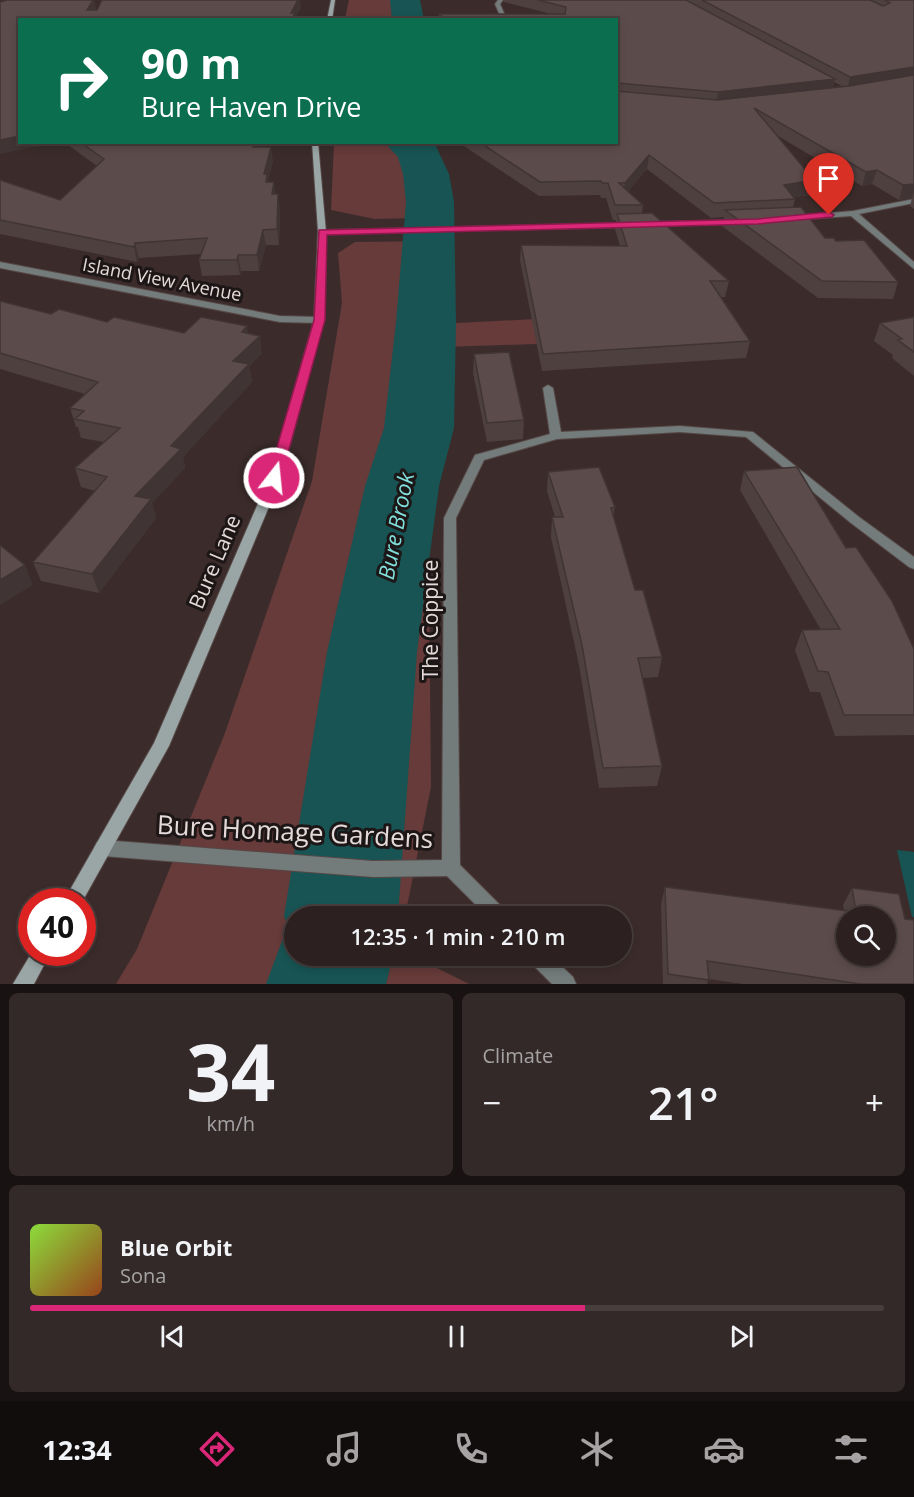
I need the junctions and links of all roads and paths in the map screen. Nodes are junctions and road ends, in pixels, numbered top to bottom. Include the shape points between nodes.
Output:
1 (333, 0) edge
2 (501, 0) edge
3 (329, 18) edge
4 (504, 18) edge
5 (315, 144) edge
6 (914, 201) edge
7 (853, 213) junction
8 (782, 219) edge
9 (746, 222) edge
10 (322, 232) junction
11 (0, 265) edge
12 (914, 266) edge
13 (319, 320) junction
14 (549, 388) dead end
15 (556, 436) junction
16 (914, 564) edge
17 (103, 848) junction
18 (451, 868) junction
19 (80, 888) edge
20 (489, 906) edge
21 (34, 966) edge
22 (548, 966) edge
23 (23, 984) edge
24 (566, 984) edge

1 - 3 street
2 - 4 street via 497,4
5 - 10 street, Bure Lane
6 - 7 street
7 - 8 street
7 - 12 street
9 - 10 street
10 - 13 street, Bure Lane
11 - 13 street, Island View Avenue via 280,319
13 - 17 street, Bure Lane via 274,478 161,746
14 - 15 street
15 - 16 street, The Coppice via 680,429 749,434
15 - 18 street, The Coppice via 479,458 450,518
17 - 18 street, Bure Homage Gardens via 373,869
17 - 19 street, Bure Lane
18 - 20 street, Bure Homage Gardens
21 - 23 street
22 - 24 street

